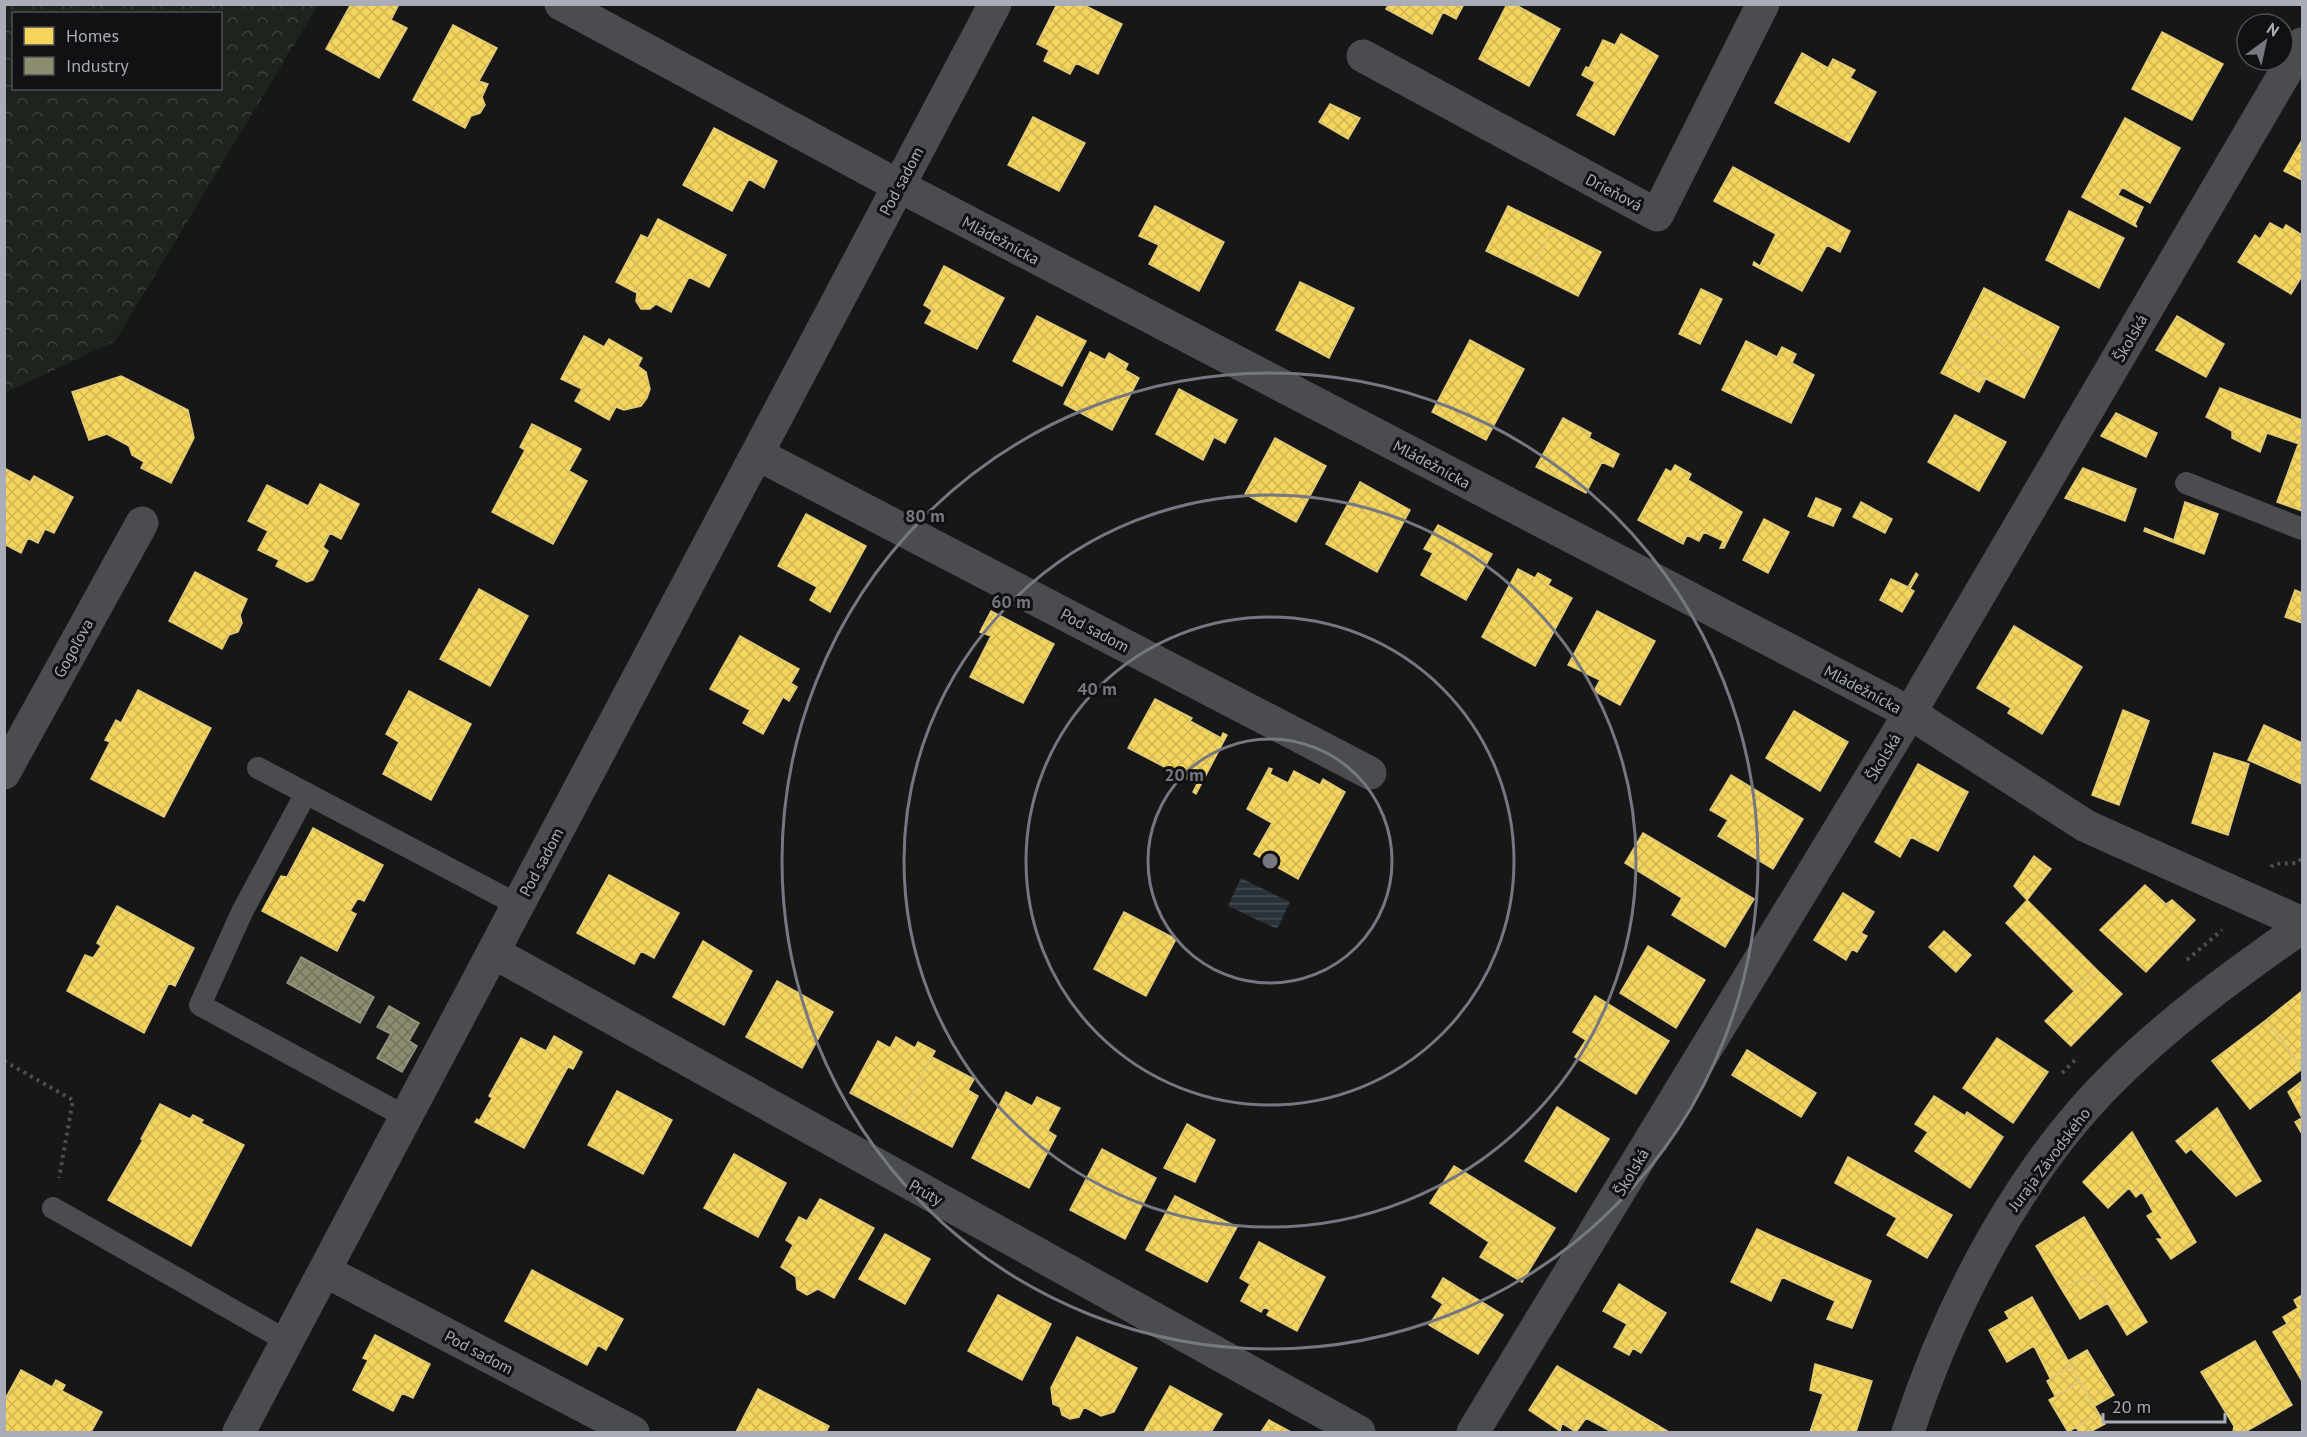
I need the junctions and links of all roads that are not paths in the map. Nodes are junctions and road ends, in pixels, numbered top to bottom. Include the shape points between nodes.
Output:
1 (561, 4) edge
2 (995, 4) edge
3 (1763, 4) edge
4 (2302, 44) edge
5 (1363, 56) dead end
6 (898, 186) junction
7 (757, 454) junction
8 (2186, 483) dead end
9 (142, 523) dead end
10 (2302, 529) edge
11 (1910, 713) junction
12 (258, 768) dead end
13 (4, 773) edge
14 (1370, 773) dead end
15 (306, 793) junction
16 (518, 905) junction
17 (2302, 925) edge
18 (493, 952) junction
19 (406, 1117) junction
20 (53, 1208) road end
21 (325, 1271) junction
22 (287, 1341) junction
23 (239, 1432) edge
24 (633, 1432) edge
25 (1359, 1432) edge
26 (1473, 1432) edge
27 (1908, 1432) edge

1 - 6 street, Mládežnícka
2 - 6 street, Pod sadom
3 - 5 street, Drieňová via 1657,215
4 - 11 street, Školská
6 - 7 street, Pod sadom
6 - 11 street, Mládežnícka
7 - 14 street, Pod sadom
7 - 16 street, Pod sadom
8 - 10 lane
9 - 13 street, Gogoľova
11 - 17 street, Mládežnícka via 2086,826
11 - 26 street, Školská
12 - 15 lane
15 - 16 lane
15 - 19 lane via 242,912 200,1005
16 - 18 street, Pod sadom
17 - 27 street, Juraja Závodského via 2175,1022 2116,1074 2066,1132 1981,1258 1947,1330
18 - 19 street, Pod sadom
18 - 25 street, Prúty
19 - 21 street, Pod sadom
20 - 22 lane
21 - 22 street, Pod sadom
21 - 24 street, Pod sadom
22 - 23 street, Pod sadom

